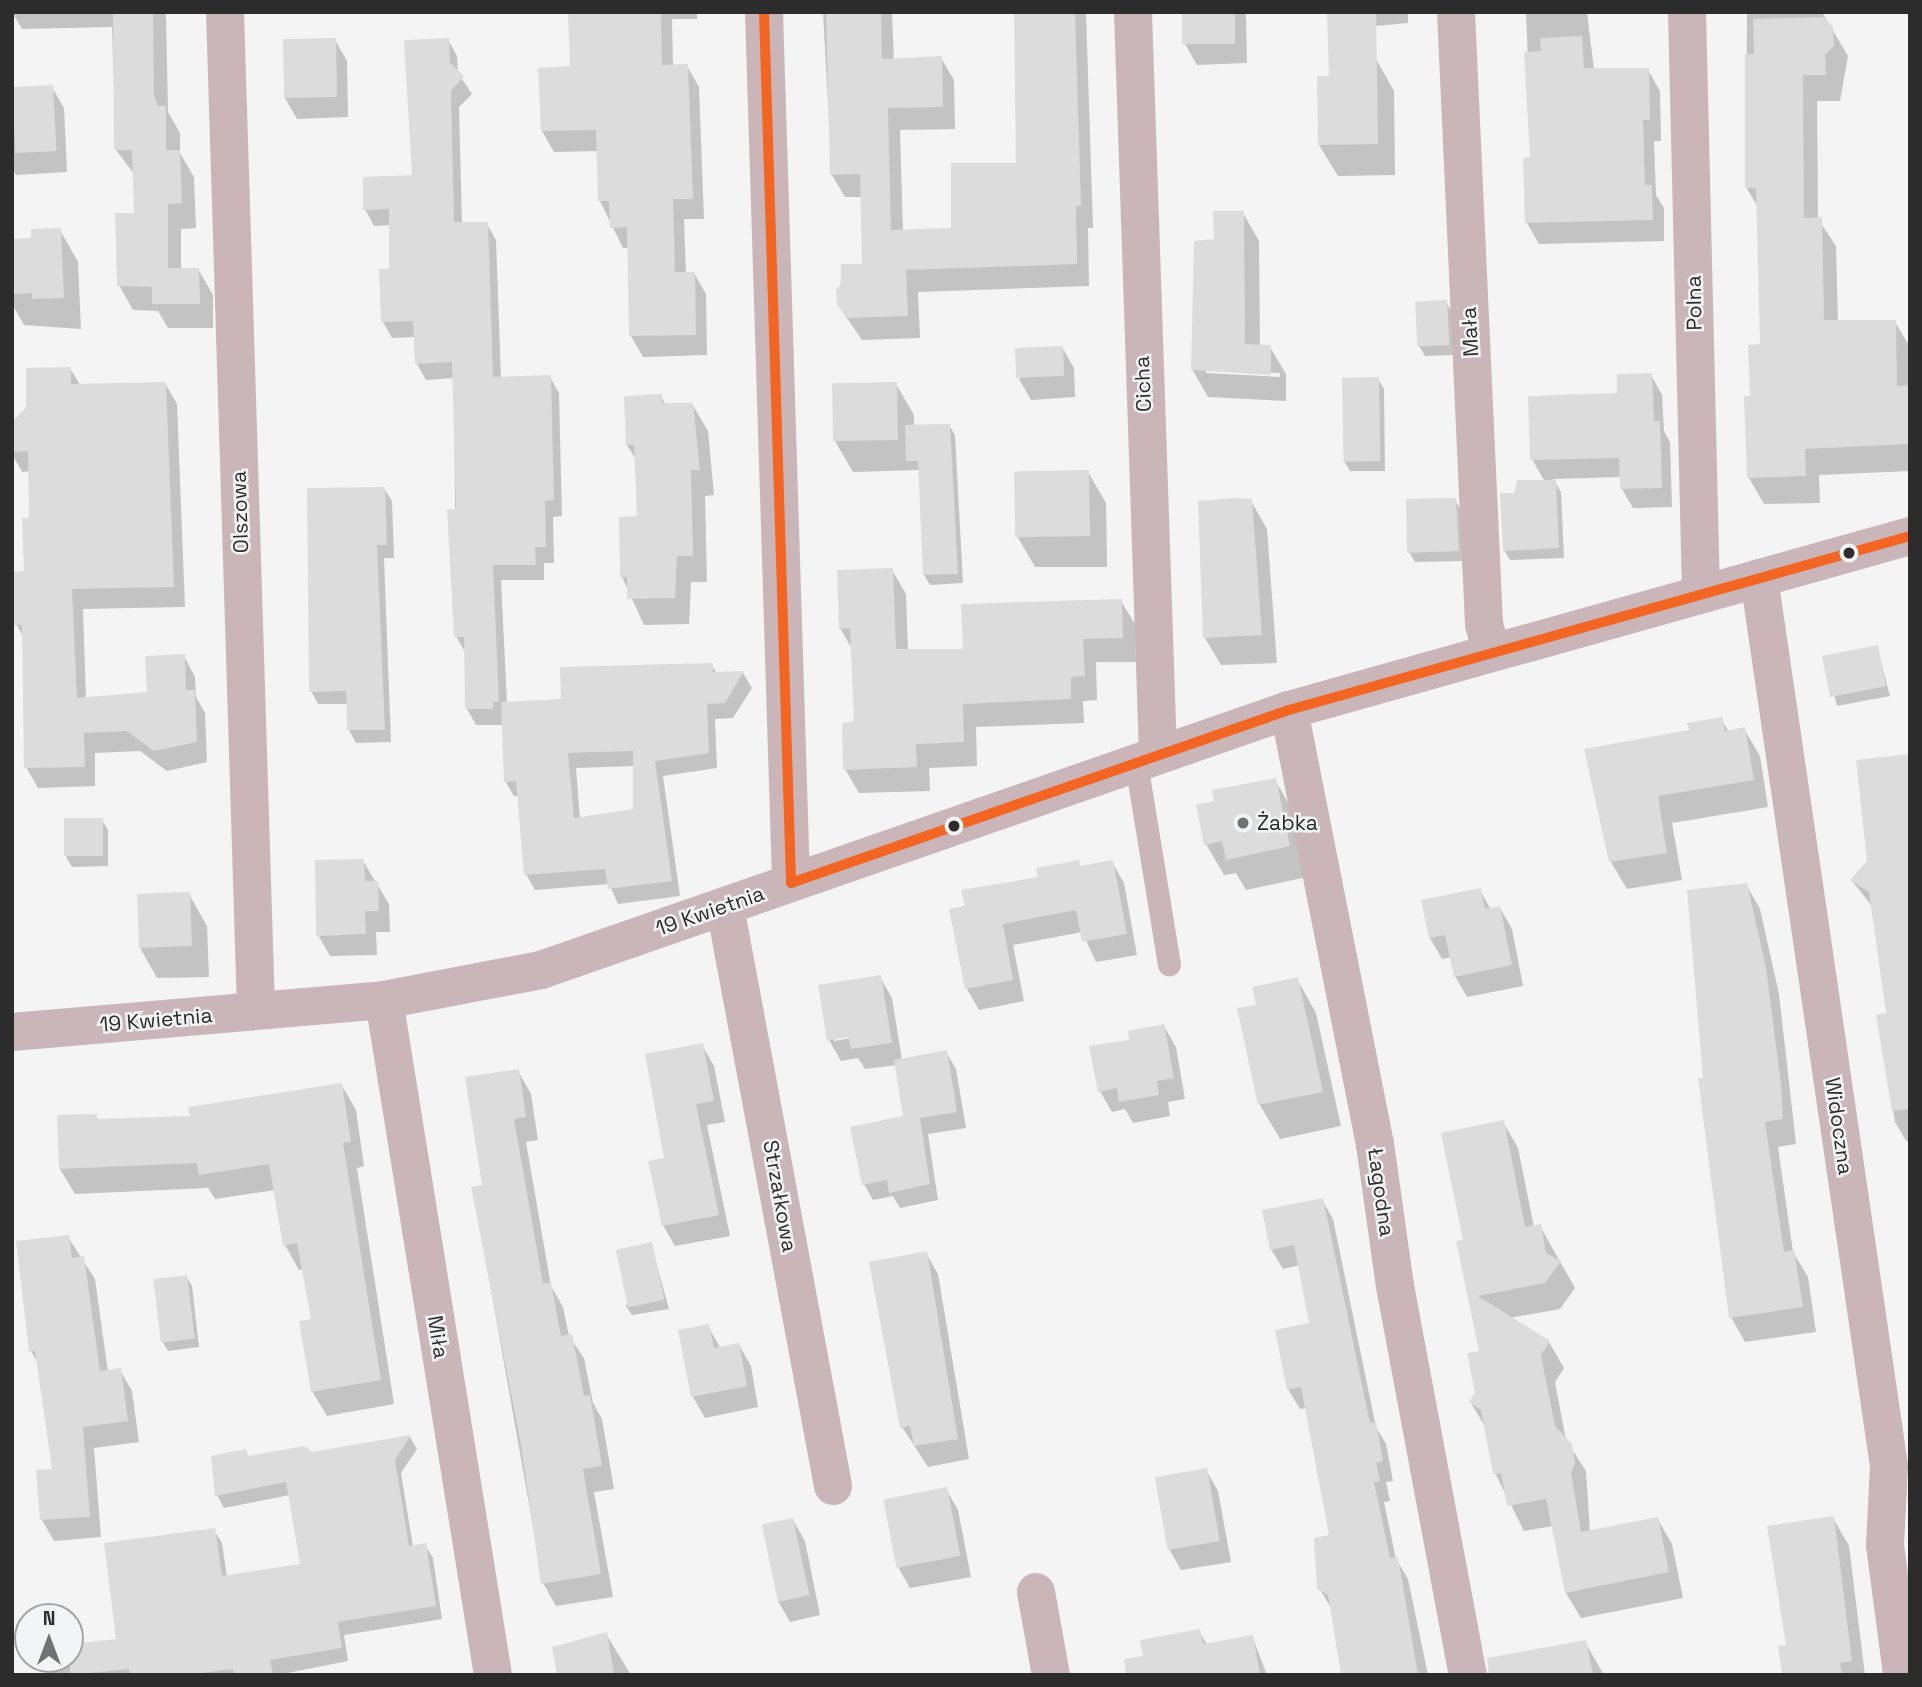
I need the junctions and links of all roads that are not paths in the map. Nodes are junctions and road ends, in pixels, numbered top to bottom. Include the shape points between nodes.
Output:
1 (225, 12) edge
2 (764, 12) edge
3 (1133, 12) edge
4 (1456, 12) edge
5 (1687, 12) edge
6 (1910, 536) edge
7 (1759, 578) junction
8 (1701, 593) junction
9 (1491, 650) junction
10 (1289, 710) junction
11 (1147, 759) junction
12 (792, 883) junction
13 (725, 907) junction
14 (1169, 964) dead end
15 (384, 1000) junction
16 (256, 1011) junction
17 (12, 1032) edge
18 (833, 1486) dead end
19 (1036, 1592) dead end
20 (493, 1675) edge
21 (1051, 1675) edge
22 (1468, 1675) edge
23 (1902, 1675) edge

1 - 16 street, Olszowa
2 - 12 street
3 - 11 street, Cicha
4 - 9 street, Mała via 1484,624
5 - 8 street, Polna
6 - 7 street, 19 Kwietnia
7 - 8 street, 19 Kwietnia
7 - 23 street, Widoczna via 1889,1466 1885,1545
8 - 9 street, 19 Kwietnia
9 - 10 street, 19 Kwietnia
10 - 11 street, 19 Kwietnia
10 - 22 street, Łagodna via 1375,1144 1395,1286
11 - 12 street, 19 Kwietnia
11 - 14 lane
12 - 13 street, 19 Kwietnia
13 - 15 street, 19 Kwietnia via 541,970
13 - 18 street, Strzałkowa
15 - 16 street, 19 Kwietnia
15 - 20 street, Miła
16 - 17 street, 19 Kwietnia
19 - 21 street

